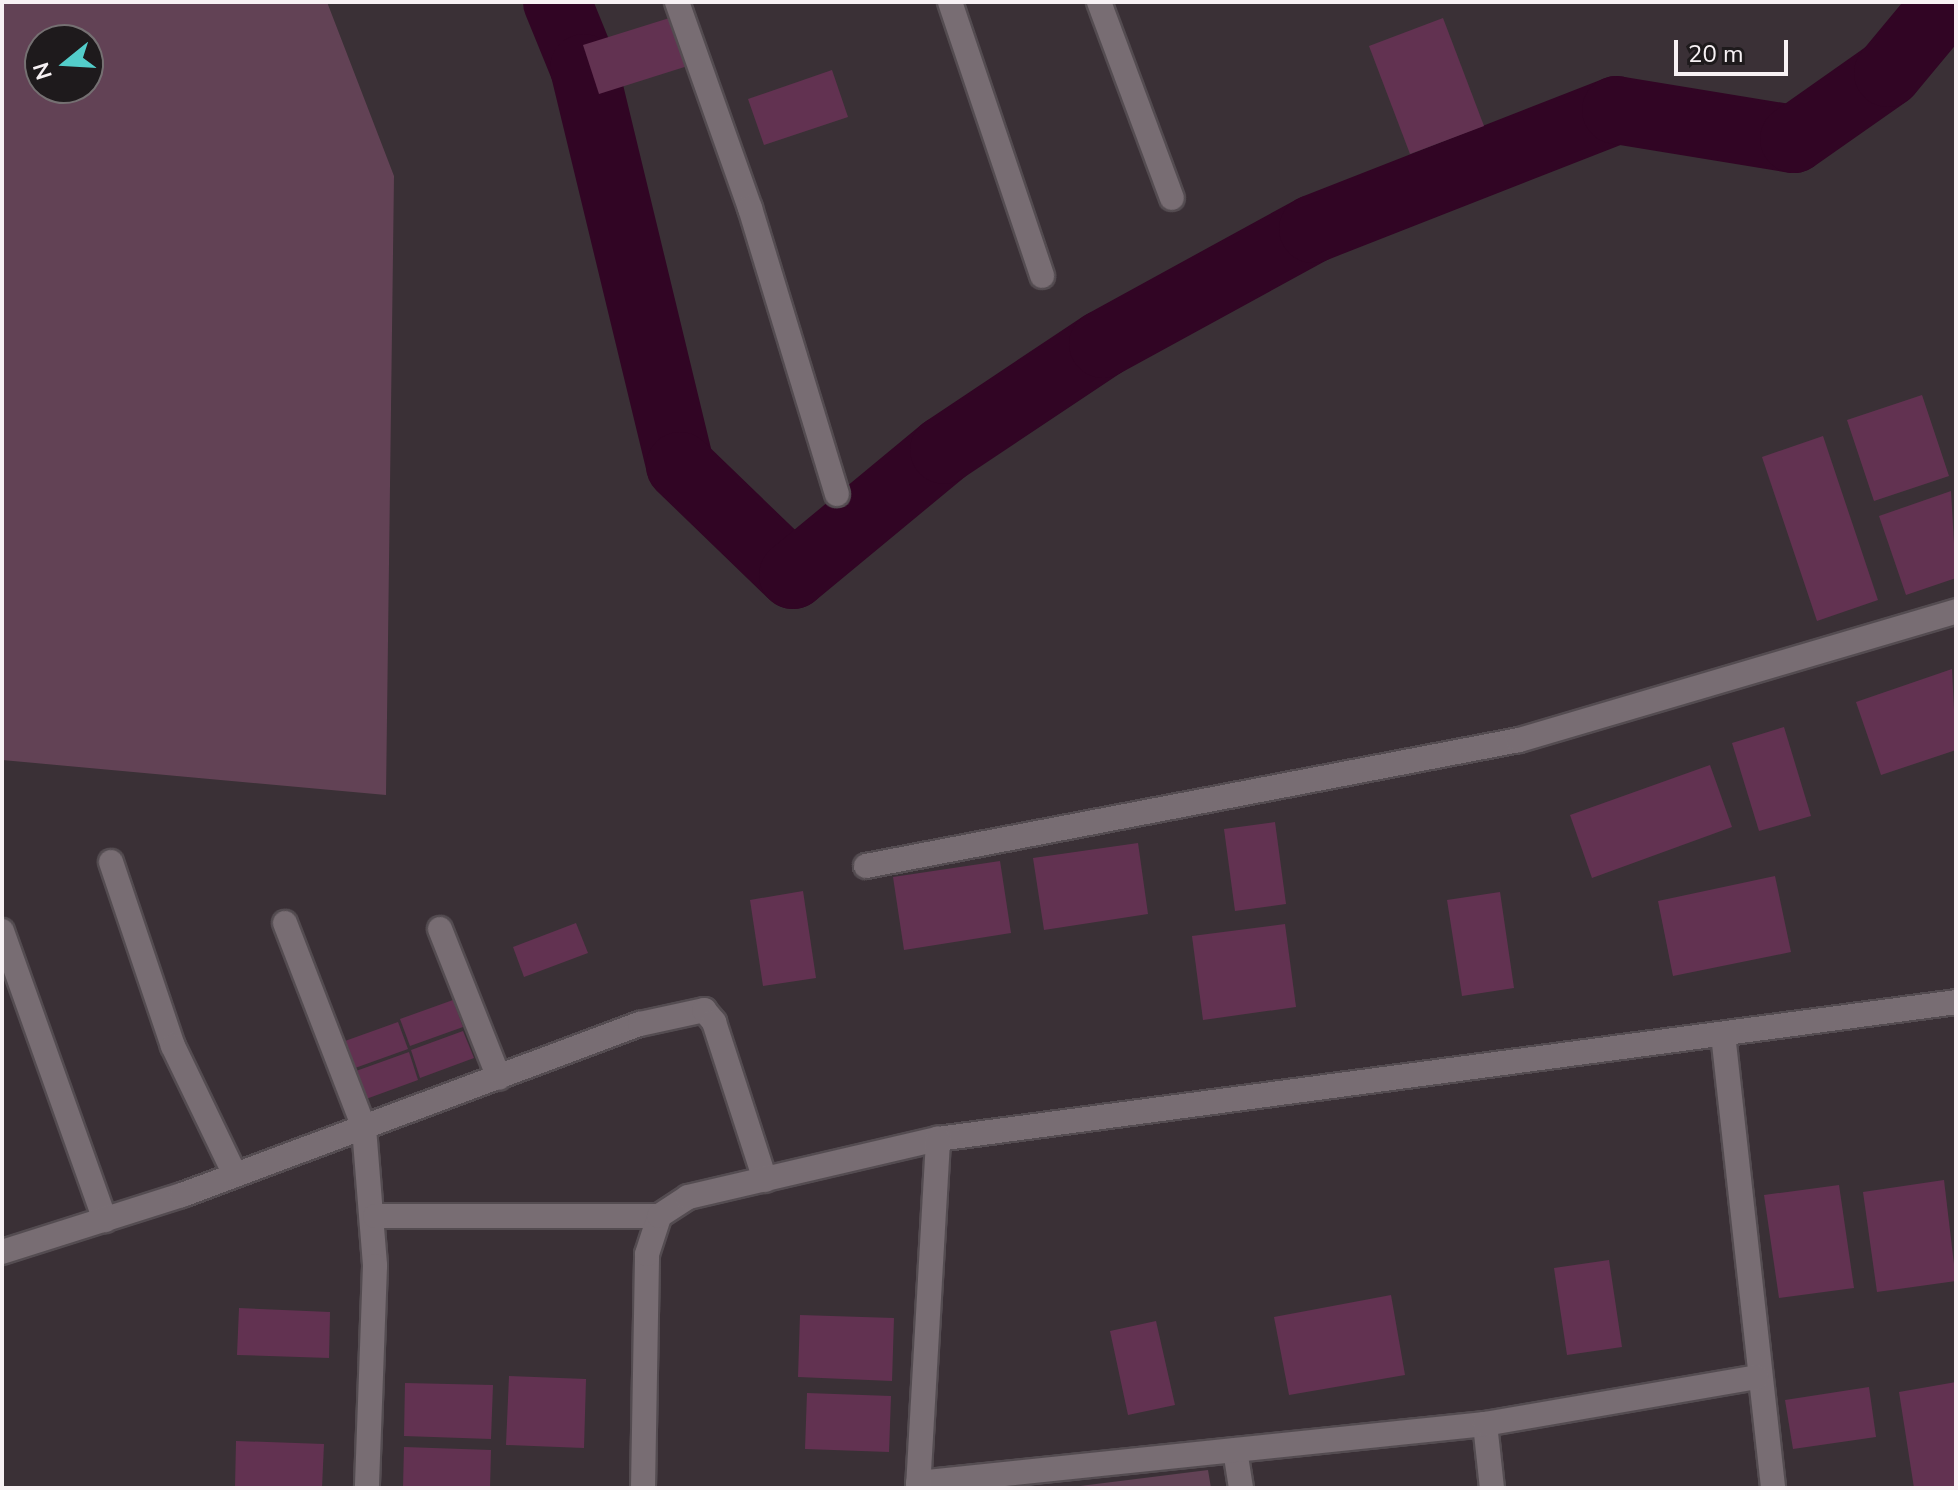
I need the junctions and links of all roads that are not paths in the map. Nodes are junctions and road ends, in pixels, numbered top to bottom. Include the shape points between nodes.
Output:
1 (677, 2) edge
2 (950, 2) edge
3 (1099, 2) edge
4 (1172, 198) dead end
5 (1042, 276) dead end
6 (837, 494) dead end
7 (1956, 611) edge
8 (111, 862) dead end
9 (866, 866) dead end
10 (285, 923) dead end
11 (440, 929) dead end
12 (2, 931) edge
13 (1956, 1002) edge
14 (1723, 1034) junction
15 (499, 1078) junction
16 (364, 1128) junction
17 (938, 1139) junction
18 (235, 1175) junction
19 (765, 1180) junction
20 (375, 1216) junction
21 (659, 1216) junction
22 (105, 1220) junction
23 (2, 1252) edge
24 (1757, 1377) junction
25 (1485, 1424) junction
26 (1235, 1450) junction
27 (918, 1486) edge
28 (367, 1488) edge
29 (643, 1488) edge
30 (1241, 1488) edge
31 (1492, 1488) edge
32 (1773, 1488) edge

1 - 6 street via 750,208
2 - 5 street
3 - 4 street
7 - 9 street via 1519,740
8 - 18 street via 173,1046
10 - 16 street
11 - 15 street
12 - 22 street
13 - 14 street
14 - 17 street
14 - 24 street
15 - 16 street
15 - 19 street via 640,1024 704,1010 714,1022
16 - 18 street
16 - 20 street
17 - 19 street
17 - 27 street
18 - 22 street
19 - 21 street via 688,1197
20 - 21 street
20 - 28 street
21 - 29 street via 647,1254
22 - 23 street
24 - 25 street
24 - 32 street
25 - 26 street
25 - 31 street
26 - 27 street
26 - 30 street

